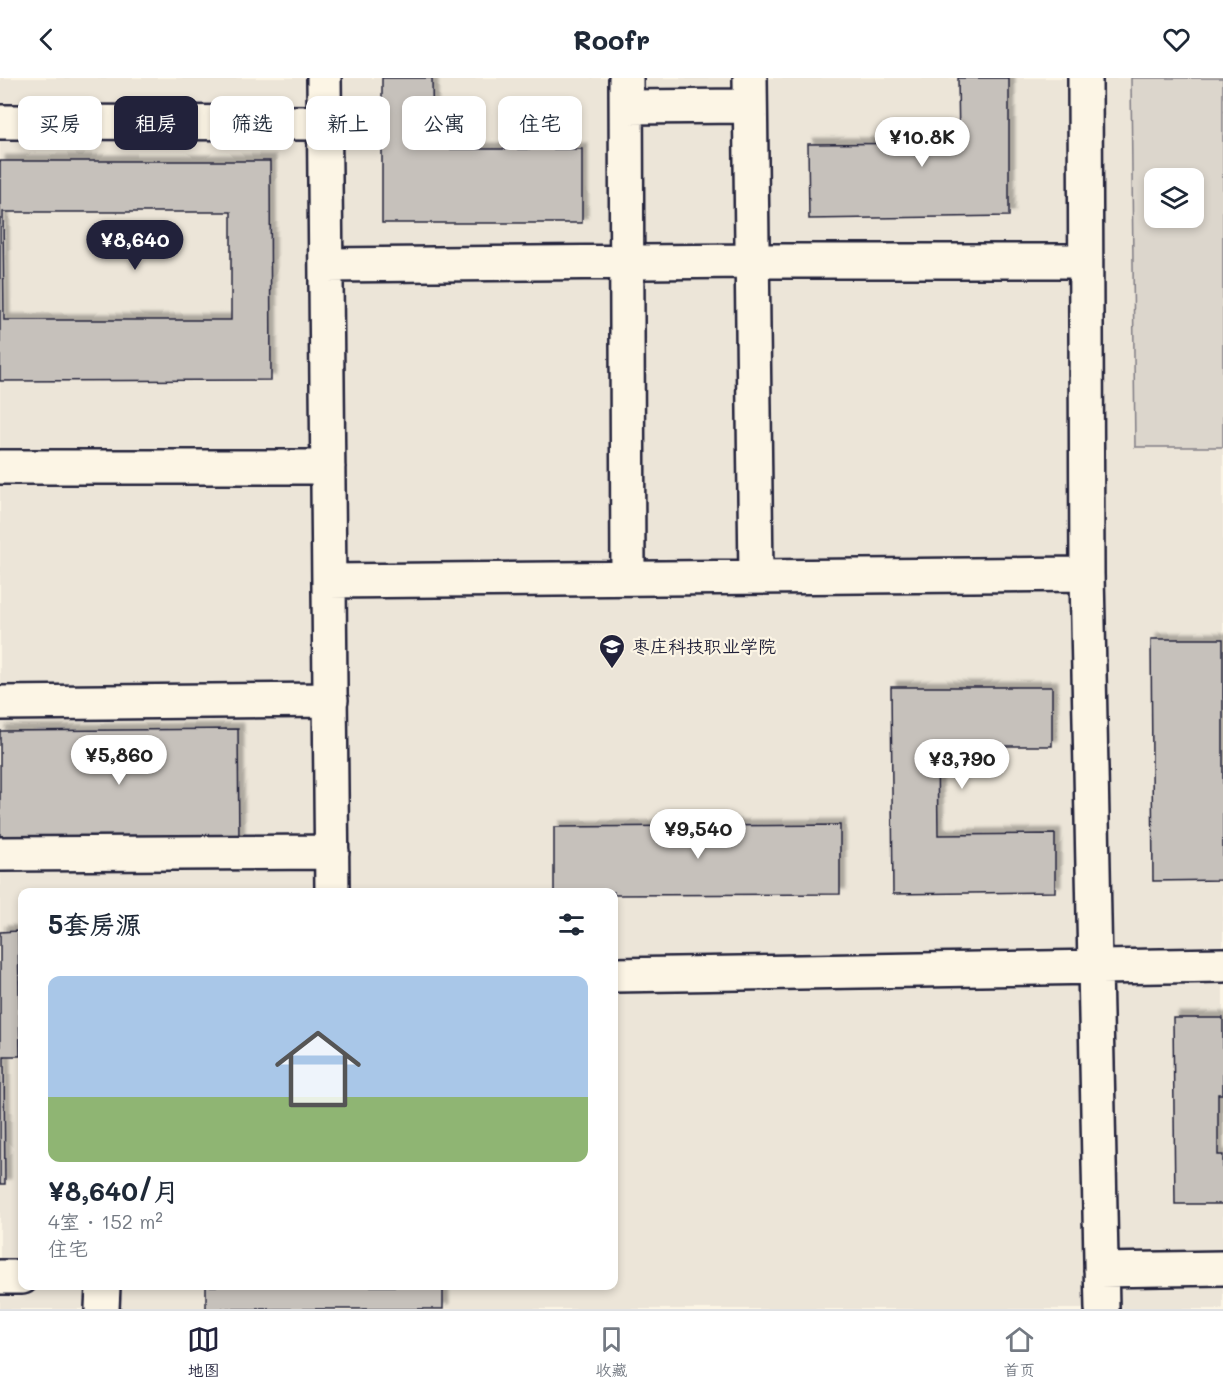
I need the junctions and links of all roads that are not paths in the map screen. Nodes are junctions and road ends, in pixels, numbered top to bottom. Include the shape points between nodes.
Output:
1 (324, 78) edge
2 (1085, 78) edge
3 (627, 92) edge
4 (750, 92) edge
5 (324, 96) edge
6 (0, 122) edge
7 (306, 123) edge
8 (325, 150) edge
9 (751, 261) junction
10 (1084, 261) junction
11 (626, 262) junction
12 (326, 266) junction
13 (328, 467) junction
14 (0, 468) edge
15 (1087, 574) junction
16 (756, 577) junction
17 (628, 578) junction
18 (329, 580) junction
19 (331, 700) junction
20 (0, 703) edge
21 (332, 852) junction
22 (0, 854) edge
23 (332, 888) edge
24 (1223, 965) edge
25 (1093, 967) junction
26 (618, 975) edge
27 (1223, 1268) edge
28 (1101, 1270) junction
29 (18, 1276) edge
30 (0, 1277) edge
31 (103, 1290) edge
32 (102, 1309) edge
33 (1102, 1309) edge

1 - 5 street
2 - 10 street
3 - 4 street
3 - 11 street
4 - 9 street
6 - 7 street
8 - 12 street
9 - 10 street
9 - 11 street
9 - 16 street
10 - 15 street
11 - 12 street
11 - 17 street
12 - 13 street
13 - 14 street
13 - 18 street
15 - 16 street
15 - 25 street
16 - 17 street
17 - 18 street
18 - 19 street
19 - 20 street
19 - 21 street
21 - 22 street
21 - 23 street
24 - 25 street
25 - 26 street
25 - 28 street
27 - 28 street
28 - 33 street
29 - 30 street
31 - 32 street

